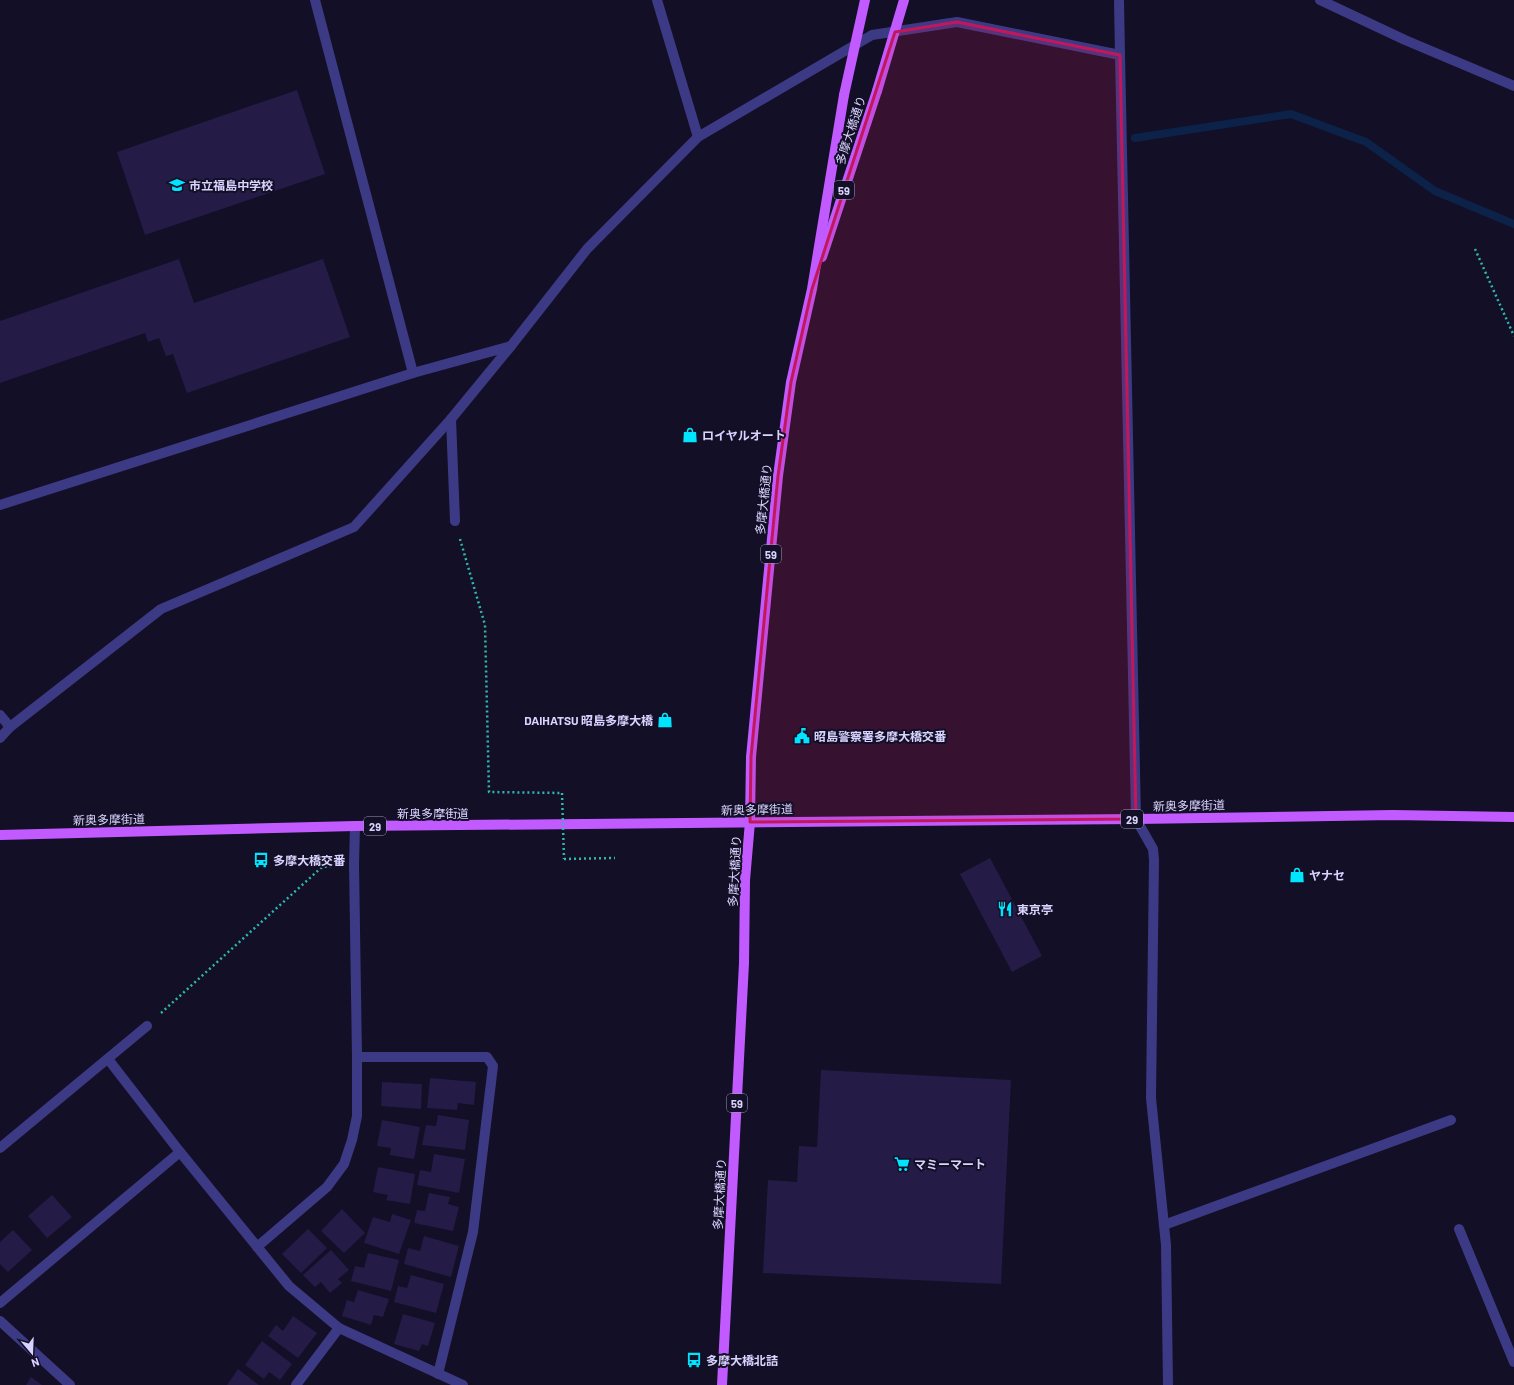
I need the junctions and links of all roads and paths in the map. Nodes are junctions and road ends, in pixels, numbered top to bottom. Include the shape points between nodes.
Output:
1 (315, 0) edge
2 (657, 0) edge
3 (865, 0) edge
4 (904, 0) edge
5 (1119, 0) edge
6 (1320, 0) edge
7 (1120, 55) junction
8 (1514, 86) edge
9 (698, 137) junction
10 (1475, 249) dead end
11 (812, 289) junction
12 (1514, 336) edge
13 (511, 346) junction
14 (413, 374) junction
15 (451, 419) junction
16 (0, 505) edge
17 (455, 521) joint
18 (0, 715) edge
19 (10, 727) junction
20 (0, 738) edge
21 (1514, 817) edge
22 (1136, 819) junction
23 (750, 822) junction
24 (356, 826) junction
25 (0, 835) edge
26 (615, 858) dead end
27 (354, 864) junction
28 (147, 1026) joint
29 (357, 1057) junction
30 (108, 1059) junction
31 (1451, 1120) dead end
32 (0, 1148) edge
33 (180, 1152) junction
34 (1164, 1225) junction
35 (1459, 1228) dead end
36 (257, 1247) junction
37 (0, 1302) edge
38 (0, 1321) edge
39 (339, 1328) junction
40 (1514, 1362) edge
41 (438, 1374) junction
42 (70, 1385) edge
43 (296, 1385) edge
44 (462, 1385) edge
45 (722, 1385) edge
46 (1168, 1385) edge

1 - 14 street
2 - 9 street
3 - 11 main road, 多摩大橋通り / 59, bridge via 844,95
4 - 11 main road, 多摩大橋通り / 59, bridge
5 - 7 street
6 - 8 street via 1405,40
7 - 9 street via 957,22 872,35
7 - 22 street
9 - 13 street via 587,249
10 - 12 path
11 - 23 main road, 多摩大橋通り / 59 via 791,382 778,476 751,757
13 - 14 street
13 - 15 street
14 - 16 street
15 - 17 street
15 - 19 street via 354,527 161,609
17 - 26 path, bridge via 485,625 488,792 562,793 564,859
18 - 19 street
19 - 20 street
21 - 22 main road, 新奥多摩街道 / 29 via 1393,815
22 - 23 main road, 新奥多摩街道 / 29
22 - 34 street via 1153,849 1154,860 1151,1098
23 - 24 main road, 新奥多摩街道 / 29
23 - 45 main road, 多摩大橋通り / 59 via 745,880 744,963
24 - 25 main road, 新奥多摩街道 / 29
24 - 27 street
27 - 28 path via 322,867
27 - 29 street
28 - 30 street
29 - 36 street via 357,1116 344,1164 327,1186
29 - 41 street via 487,1057 493,1066 472,1232
30 - 32 street
30 - 33 street
31 - 34 street
33 - 36 street
33 - 37 street
34 - 46 street
35 - 40 street
36 - 39 street via 289,1286
38 - 42 street
39 - 41 street
39 - 43 street
41 - 44 street

